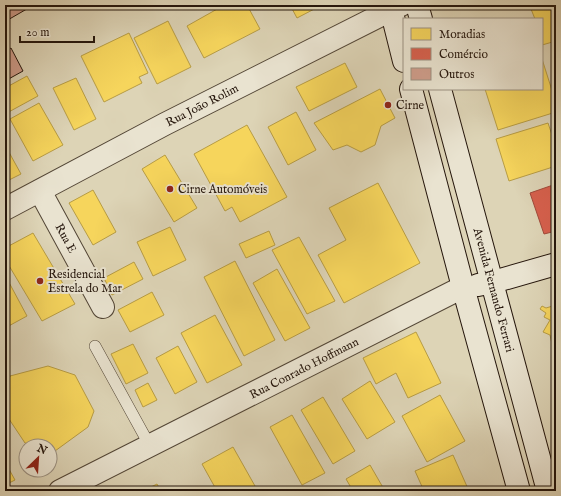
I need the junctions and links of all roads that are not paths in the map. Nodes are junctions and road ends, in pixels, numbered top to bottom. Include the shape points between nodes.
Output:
1 (417, 5) edge
2 (394, 6) edge
3 (421, 18) edge
4 (403, 56) edge
5 (411, 90) edge
6 (440, 90) edge
7 (40, 191) junction
8 (5, 209) edge
9 (556, 264) edge
10 (493, 282) junction
11 (463, 287) junction
12 (103, 307) dead end
13 (95, 346) dead end
14 (150, 446) junction
15 (60, 491) edge
16 (519, 491) edge
17 (548, 491) edge

1 - 3 street
2 - 4 street
2 - 7 street, Rua João Rolim
5 - 11 street
6 - 10 street, Avenida Fernando Ferrari
7 - 8 street, Rua João Rolim
7 - 12 street, Rua E
9 - 10 street, Rua Conrado Hoffmann
10 - 11 street, Rua Conrado Hoffmann
10 - 17 street, Avenida Fernando Ferrari
11 - 14 street, Rua Conrado Hoffmann
11 - 16 street
13 - 14 lane
14 - 15 street, Rua Conrado Hoffmann

